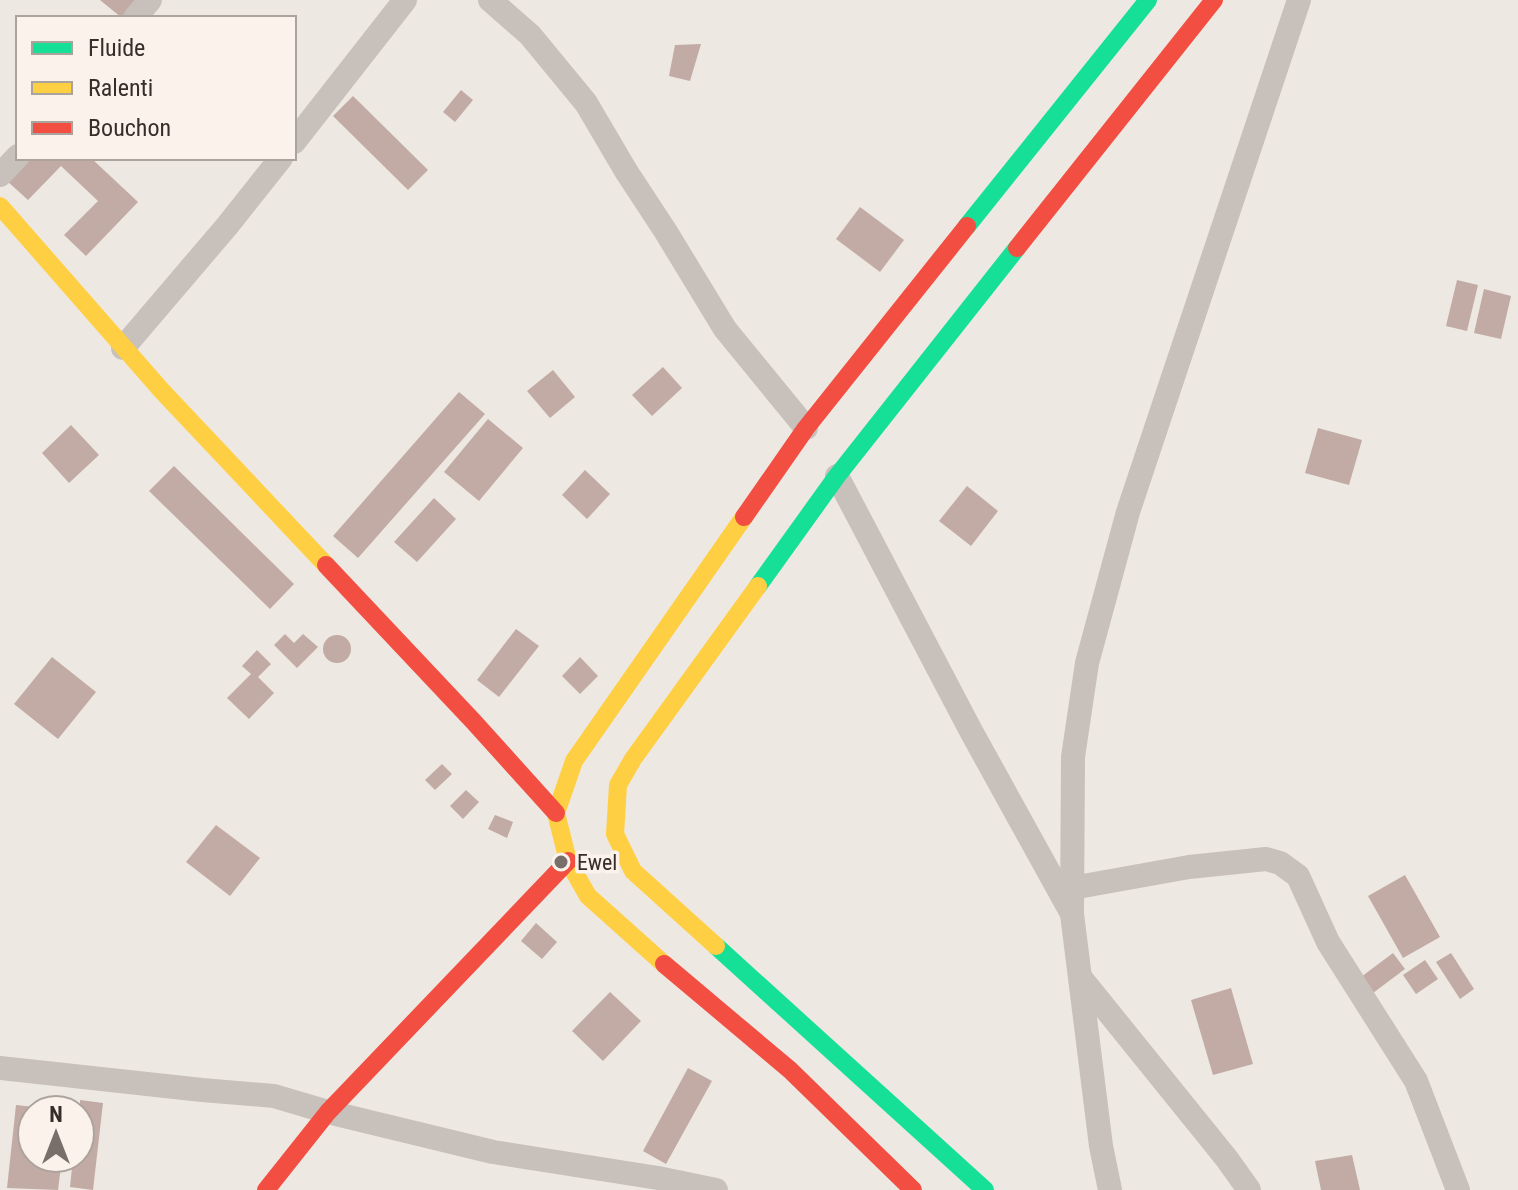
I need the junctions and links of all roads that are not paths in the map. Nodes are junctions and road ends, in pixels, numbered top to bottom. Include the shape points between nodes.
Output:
1 (150, 0) edge
2 (405, 0) edge
3 (490, 0) edge
4 (1148, 0) edge
5 (1214, 0) edge
6 (1299, 0) edge
7 (137, 16) edge
8 (296, 139) edge
9 (16, 158) edge
10 (279, 160) edge
11 (0, 175) edge
12 (0, 206) edge
13 (123, 348) junction
14 (806, 428) junction
15 (837, 476) junction
16 (556, 813) junction
17 (568, 861) junction
18 (1072, 888) junction
19 (1072, 914) junction
20 (1080, 977) junction
21 (0, 1068) edge
22 (328, 1112) junction
23 (266, 1190) edge
24 (716, 1190) edge
25 (913, 1190) edge
26 (985, 1190) edge
27 (1110, 1190) edge
28 (1249, 1190) edge
29 (1458, 1190) edge

1 - 7 street
2 - 8 street
3 - 14 street via 530,35 586,103 725,329
4 - 14 street
5 - 15 street
6 - 18 street via 1128,512 1087,663 1073,757
9 - 11 street
10 - 13 street
12 - 13 street
13 - 16 street
14 - 16 street via 574,761
15 - 19 street
15 - 26 street via 633,759 618,785 615,834 633,871
16 - 17 street
17 - 22 street
17 - 25 street via 588,896 790,1070
18 - 19 street
18 - 29 street via 1266,859 1298,876 1328,942 1416,1081
19 - 20 street
20 - 27 street
20 - 28 street
21 - 22 street via 274,1096
22 - 23 street
22 - 24 street via 493,1152

